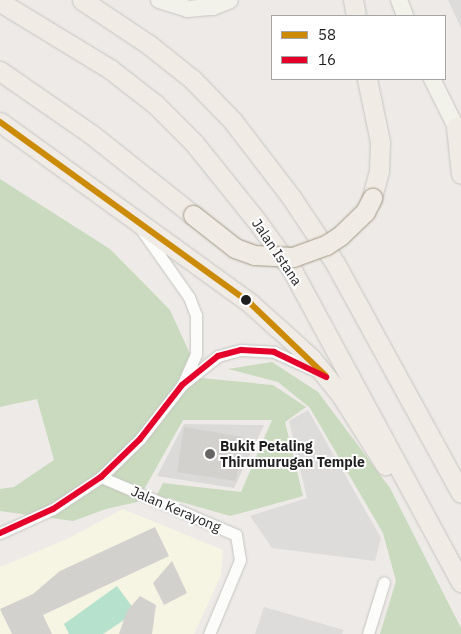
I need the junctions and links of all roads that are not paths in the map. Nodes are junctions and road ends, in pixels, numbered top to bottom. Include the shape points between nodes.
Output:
1 (82, 0) edge
2 (159, 0) edge
3 (230, 0) edge
4 (353, 0) edge
5 (399, 0) edge
6 (0, 2) edge
7 (356, 15) edge
8 (405, 15) edge
9 (0, 71) edge
10 (367, 80) edge
11 (432, 80) edge
12 (0, 122) edge
13 (456, 127) joint
14 (461, 174) edge
15 (138, 224) junction
16 (326, 377) junction
17 (182, 385) junction
18 (101, 477) junction
19 (461, 493) edge
20 (0, 533) edge
21 (384, 582) dead end
22 (461, 582) edge
23 (209, 634) edge
24 (368, 634) edge

1 - 19 main road via 148,44 192,79 232,120 291,197 335,263
2 - 3 main road via 188,9 213,7
4 - 7 main road
5 - 8 main road
6 - 22 main road, Jalan Istana via 110,69 155,104 194,143 256,220 292,270
9 - 10 main road, bridge via 91,134 234,248 254,255 293,257 340,236 365,212 372,198 379,171 380,142
11 - 13 main road
12 - 15 main road
13 - 14 main road
15 - 16 main road via 251,304 311,358
15 - 17 street via 158,258 188,297 196,315 196,354
16 - 17 street via 274,352 241,350 218,356
16 - 22 main road via 341,395
17 - 18 street via 140,438
18 - 20 street via 53,509
18 - 23 street, Jalan Kerayong via 236,535 240,560
21 - 24 street

